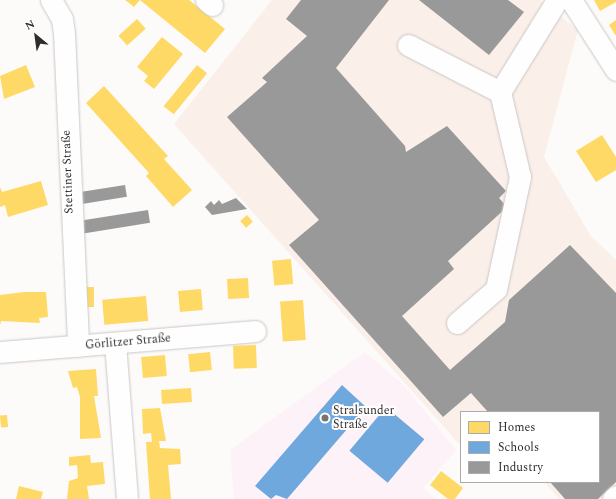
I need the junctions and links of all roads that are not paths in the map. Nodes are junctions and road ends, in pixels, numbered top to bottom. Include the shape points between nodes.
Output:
1 (51, 0) edge
2 (556, 0) edge
3 (570, 0) edge
4 (408, 45) dead end
5 (616, 70) edge
6 (500, 92) junction
7 (457, 323) dead end
8 (255, 331) dead end
9 (115, 344) junction
10 (78, 346) junction
11 (0, 352) edge
12 (616, 496) edge
13 (127, 499) edge
14 (613, 499) edge

1 - 10 street, Stettiner Straße via 62,19 64,33
2 - 6 street
3 - 5 street
4 - 6 street
6 - 7 street via 520,177 496,289
8 - 9 street, Görlitzer Straße
9 - 10 street, Görlitzer Straße
9 - 13 street
10 - 11 street, Görlitzer Straße
12 - 14 street

